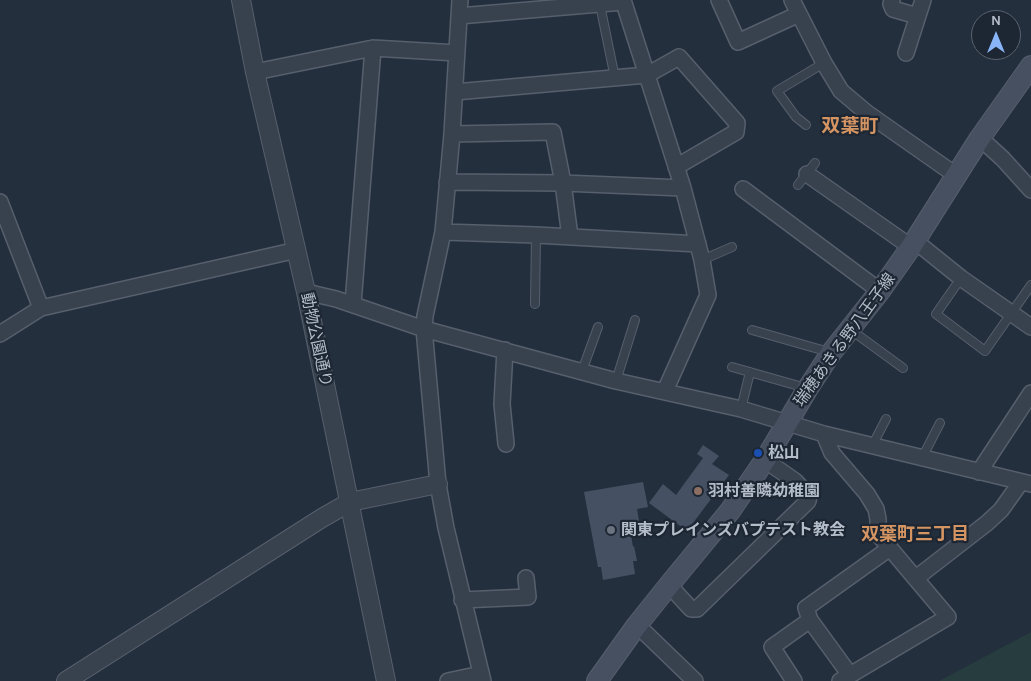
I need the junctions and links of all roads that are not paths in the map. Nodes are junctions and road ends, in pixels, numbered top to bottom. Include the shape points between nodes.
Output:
1 (241, 0) edge
2 (460, 0) edge
3 (719, 0) edge
4 (792, 0) edge
5 (892, 0) edge
6 (923, 0) edge
7 (623, 1) edge
8 (600, 5) junction
9 (799, 14) junction
10 (459, 16) junction
11 (918, 16) junction
12 (373, 48) junction
13 (457, 53) junction
14 (906, 53) dead end
15 (824, 63) junction
16 (1031, 66) edge
17 (255, 72) junction
18 (647, 75) junction
19 (615, 78) junction
20 (455, 92) junction
21 (806, 125) dead end
22 (452, 134) junction
23 (980, 138) junction
24 (676, 167) junction
25 (806, 174) dead end
26 (957, 176) junction
27 (447, 182) junction
28 (563, 183) junction
29 (683, 188) junction
30 (743, 189) dead end
31 (1031, 190) edge
32 (0, 202) edge
33 (443, 232) junction
34 (536, 235) junction
35 (570, 237) junction
36 (698, 244) junction
37 (913, 244) junction
38 (732, 247) dead end
39 (296, 250) junction
40 (702, 260) junction
41 (960, 278) junction
42 (1031, 285) edge
43 (880, 291) junction
44 (306, 292) junction
45 (353, 304) junction
46 (535, 304) dead end
47 (41, 308) junction
48 (1012, 313) junction
49 (635, 320) dead end
50 (598, 327) dead end
51 (1031, 327) edge
52 (424, 329) junction
53 (850, 329) junction
54 (752, 330) dead end
55 (0, 334) edge
56 (505, 350) junction
57 (832, 353) junction
58 (732, 367) dead end
59 (903, 368) dead end
60 (582, 371) junction
61 (750, 372) junction
62 (616, 381) junction
63 (808, 388) junction
64 (665, 392) junction
65 (1031, 393) edge
66 (741, 409) junction
67 (886, 419) dead end
68 (940, 422) dead end
69 (786, 423) junction
70 (824, 434) junction
71 (506, 444) dead end
72 (872, 446) junction
73 (922, 458) junction
74 (764, 460) junction
75 (979, 472) junction
76 (1026, 483) edge
77 (438, 484) junction
78 (350, 502) junction
79 (890, 548) junction
80 (526, 578) dead end
81 (916, 578) junction
82 (668, 585) junction
83 (462, 600) junction
84 (810, 620) junction
85 (637, 625) junction
86 (482, 677) edge
87 (845, 678) edge
88 (66, 681) edge
89 (386, 681) edge
90 (448, 681) edge
91 (597, 681) edge
92 (695, 681) edge
93 (794, 681) edge

1 - 17 street, 動物公園通り
2 - 10 street
3 - 9 street via 738,42
4 - 9 street
5 - 11 street via 893,9
6 - 11 street
7 - 8 street
7 - 18 street
8 - 10 street
8 - 19 lane
9 - 15 street
10 - 13 street
11 - 14 street
12 - 13 street
12 - 17 street
12 - 45 street
13 - 20 street
15 - 21 lane via 777,91
15 - 26 street via 841,91
16 - 23 main road, 瑞穂あきる野八王子線
17 - 39 street, 動物公園通り
18 - 19 street
18 - 24 street
18 - 24 street via 679,57 738,123 736,132
19 - 20 street
20 - 22 street
22 - 27 street
22 - 28 street via 553,132
23 - 26 main road, 瑞穂あきる野八王子線
23 - 31 street
24 - 29 street
25 - 37 street
26 - 37 main road, 瑞穂あきる野八王子線
27 - 28 street
27 - 33 street
28 - 29 street
28 - 35 street
29 - 36 street
30 - 43 street
32 - 47 street
33 - 34 street
33 - 52 street
34 - 35 street
34 - 46 lane
35 - 36 street
36 - 40 street
37 - 41 street
37 - 43 main road, 瑞穂あきる野八王子線
38 - 40 lane
39 - 44 street, 動物公園通り
39 - 47 street
40 - 64 street via 708,295
41 - 48 street
41 - 48 lane via 936,314 985,351
42 - 48 lane
43 - 53 main road, 瑞穂あきる野八王子線
44 - 45 street
44 - 78 street, 動物公園通り
45 - 52 street
47 - 55 street
48 - 51 street
49 - 62 lane
50 - 60 lane
52 - 56 street
52 - 77 street
53 - 57 main road, 瑞穂あきる野八王子線
53 - 59 lane
54 - 57 lane
56 - 60 street
56 - 71 street via 502,404
57 - 63 main road, 瑞穂あきる野八王子線
58 - 61 lane
60 - 62 street
61 - 63 lane
61 - 66 lane
62 - 64 street
63 - 69 main road, 瑞穂あきる野八王子線
64 - 66 street
65 - 75 street
66 - 69 street
67 - 72 lane
68 - 73 lane
69 - 70 street
69 - 74 main road, 瑞穂あきる野八王子線
70 - 72 street
70 - 79 street via 832,453 867,494 876,510 878,534
72 - 73 street
73 - 75 street
74 - 82 main road, 瑞穂あきる野八王子線 via 730,512
74 - 82 street via 795,481 809,496 808,501 697,609 691,609
75 - 76 street
76 - 81 street via 986,523
77 - 78 street
77 - 83 street
78 - 88 street
78 - 89 street, 動物公園通り
79 - 81 street
79 - 84 street via 806,608
80 - 83 street via 528,597
81 - 87 street via 948,617
82 - 85 main road, 瑞穂あきる野八王子線
83 - 86 street
84 - 87 street
84 - 93 street via 772,647
85 - 91 main road, 瑞穂あきる野八王子線
85 - 92 street
86 - 90 street

